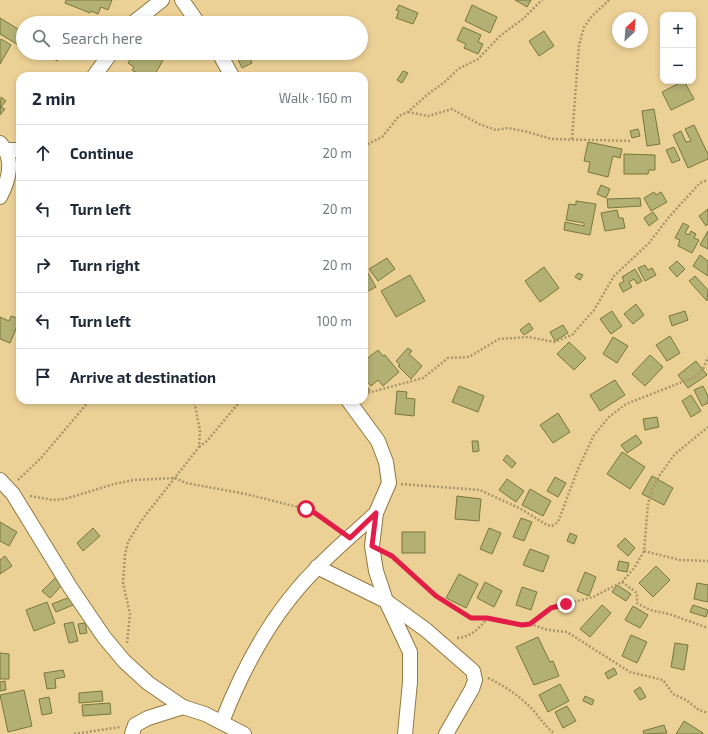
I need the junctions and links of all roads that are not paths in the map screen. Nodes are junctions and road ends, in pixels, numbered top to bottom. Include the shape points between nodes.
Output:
1 (162, 0) edge
2 (182, 0) edge
3 (142, 16) edge
4 (193, 16) edge
5 (106, 60) edge
6 (223, 60) edge
7 (97, 72) edge
8 (230, 72) edge
9 (9, 147) edge
10 (0, 197) edge
11 (351, 404) edge
12 (8, 487) edge
13 (376, 513) junction
14 (317, 567) junction
15 (386, 601) junction
16 (183, 707) junction
17 (222, 722) junction
18 (133, 729) edge
19 (244, 734) edge
20 (405, 734) edge
21 (446, 734) edge

1 - 3 street
2 - 4 street
5 - 7 street
6 - 8 street
9 - 10 street via 10,172
11 - 13 street via 378,441 386,462 389,483
12 - 16 street via 104,637 124,661 148,683
13 - 14 street
13 - 15 street via 372,546 376,571
14 - 15 street
14 - 17 street via 270,625 258,644 239,680
15 - 20 street via 410,652
15 - 21 street via 438,640 473,671 475,680 472,689
16 - 17 street
16 - 18 street via 148,718
17 - 19 street

